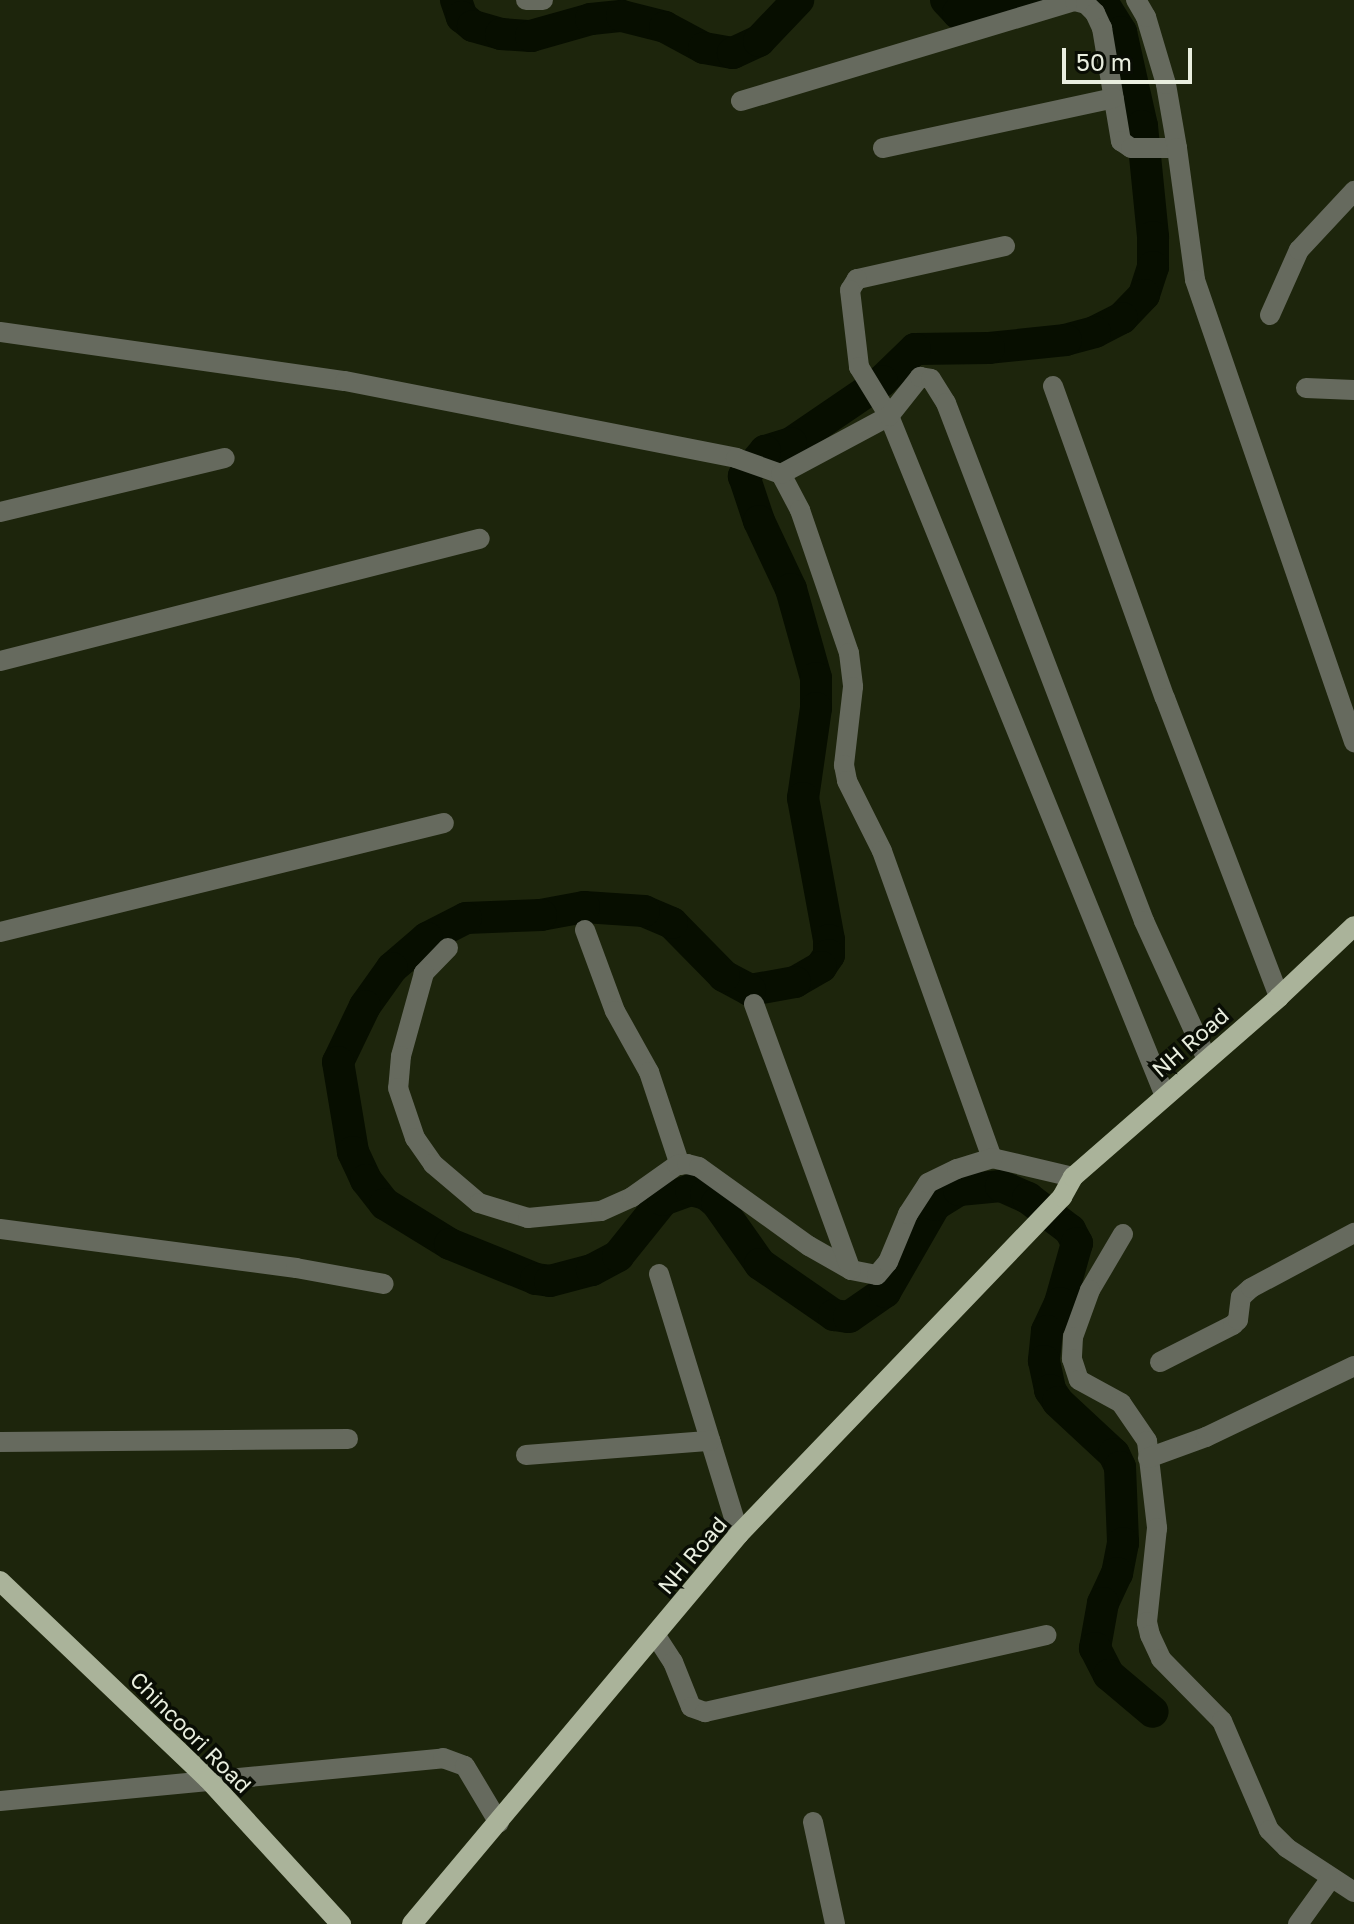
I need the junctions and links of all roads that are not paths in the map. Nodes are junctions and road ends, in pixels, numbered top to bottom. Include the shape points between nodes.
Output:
1 (526, 0) edge
2 (543, 0) edge
3 (1136, 0) edge
4 (1114, 98) junction
5 (741, 101) dead end
6 (1173, 141) junction
7 (883, 148) dead end
8 (1354, 191) edge
9 (1005, 246) dead end
10 (1270, 315) dead end
11 (0, 332) edge
12 (1053, 386) dead end
13 (1306, 388) dead end
14 (1354, 390) edge
15 (884, 409) junction
16 (225, 458) dead end
17 (778, 471) junction
18 (0, 512) edge
19 (480, 539) dead end
20 (0, 661) edge
21 (1354, 742) edge
22 (444, 823) dead end
23 (1354, 926) edge
24 (585, 930) dead end
25 (0, 932) edge
26 (448, 948) dead end
27 (1279, 997) junction
28 (754, 1004) dead end
29 (1207, 1059) junction
30 (1165, 1096) junction
31 (992, 1158) junction
32 (680, 1165) junction
33 (1073, 1177) junction
34 (0, 1229) edge
35 (1354, 1233) edge
36 (1123, 1234) dead end
37 (851, 1270) junction
38 (659, 1274) dead end
39 (384, 1284) dead end
40 (1160, 1362) dead end
41 (1354, 1366) edge
42 (348, 1439) dead end
43 (710, 1441) junction
44 (0, 1442) edge
45 (526, 1455) dead end
46 (1148, 1458) junction
47 (739, 1534) junction
48 (0, 1581) edge
49 (1046, 1635) dead end
50 (656, 1636) junction
51 (208, 1779) junction
52 (0, 1801) edge
53 (813, 1822) dead end
54 (499, 1823) junction
55 (1326, 1886) junction
56 (1354, 1892) edge
57 (1301, 1920) edge
58 (341, 1924) edge
59 (412, 1924) edge
60 (835, 1924) edge

1 - 2 street
3 - 6 street via 1146,17 1170,103
4 - 5 street via 1102,28 1095,13 1075,1
4 - 6 street via 1121,141 1131,148
4 - 7 street
6 - 21 street via 1195,280
8 - 10 street via 1299,250
9 - 15 street via 857,279 850,290 857,353
11 - 17 street via 345,381 736,458
12 - 27 street
13 - 14 street
15 - 17 street
15 - 29 street via 920,377 931,379 946,403 1144,921
15 - 30 street
16 - 18 street
17 - 31 street via 800,510 849,653 853,687 844,765 847,781 882,851
19 - 20 street
22 - 25 street
23 - 27 main road, NH Road
24 - 32 street via 615,1011 649,1072
26 - 32 street via 424,973 401,1056 398,1088 415,1138 433,1164 479,1203 536,1218 601,1211
27 - 29 main road, NH Road
28 - 37 street
29 - 30 main road, NH Road
30 - 33 main road, NH Road
31 - 33 street
31 - 37 street via 928,1183 877,1275
32 - 37 street via 699,1167
33 - 47 main road, NH Road via 1062,1197
34 - 39 street
35 - 40 street via 1251,1288 1241,1297 1233,1325
36 - 46 street via 1090,1290 1073,1337 1072,1359 1079,1380 1109,1394 1134,1420 1147,1441
38 - 43 street
41 - 46 street via 1206,1437
42 - 44 street
43 - 45 street
43 - 47 street
46 - 55 street via 1157,1551 1147,1622 1155,1648 1222,1721 1269,1830
47 - 50 main road, NH Road
48 - 51 main road, Chincoori Road
49 - 50 street via 705,1712 691,1707
50 - 54 main road, NH Road
51 - 52 street
51 - 54 street via 454,1760 473,1778
51 - 58 main road, Chincoori Road
53 - 60 street
54 - 59 main road, NH Road
55 - 56 street
55 - 57 street

